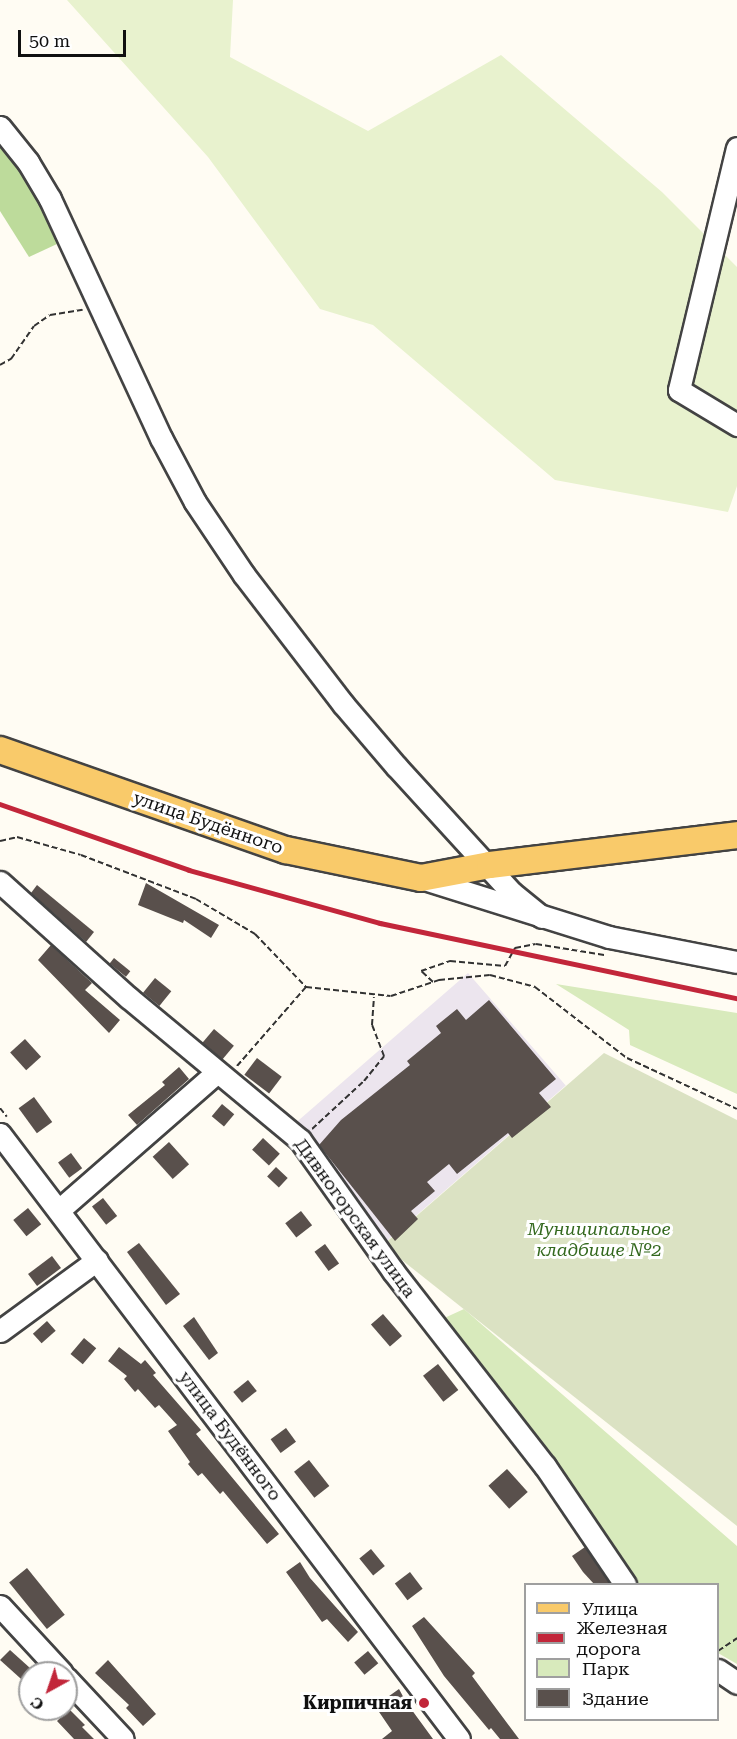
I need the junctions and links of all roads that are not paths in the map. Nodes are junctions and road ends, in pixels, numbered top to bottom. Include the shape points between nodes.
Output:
1 (0, 127) edge
2 (737, 148) edge
3 (737, 425) edge
4 (0, 750) edge
5 (737, 835) edge
6 (490, 865) junction
7 (422, 878) junction
8 (0, 882) edge
9 (542, 917) junction
10 (737, 962) edge
11 (222, 1075) junction
12 (0, 1134) edge
13 (59, 1210) junction
14 (97, 1260) junction
15 (0, 1331) edge
16 (624, 1583) edge
17 (0, 1606) edge
18 (51, 1661) edge
19 (719, 1671) edge
20 (737, 1683) edge
21 (78, 1690) edge
22 (123, 1739) edge
23 (459, 1739) edge

1 - 6 street via 28,162 50,199 195,502 244,575 343,704
2 - 3 street via 679,390
4 - 7 main road, улица Будённого via 286,850
5 - 6 main road
6 - 7 main road
6 - 9 street via 512,893
7 - 9 street
8 - 11 street, Дивногорская улица
9 - 10 street via 609,937
11 - 13 street
11 - 16 street, Дивногорская улица via 300,1140 393,1271 545,1466
12 - 13 street, улица Будённого
13 - 14 street, улица Будённого
14 - 15 street
14 - 23 street, улица Будённого
17 - 18 street
19 - 20 street
21 - 22 street

